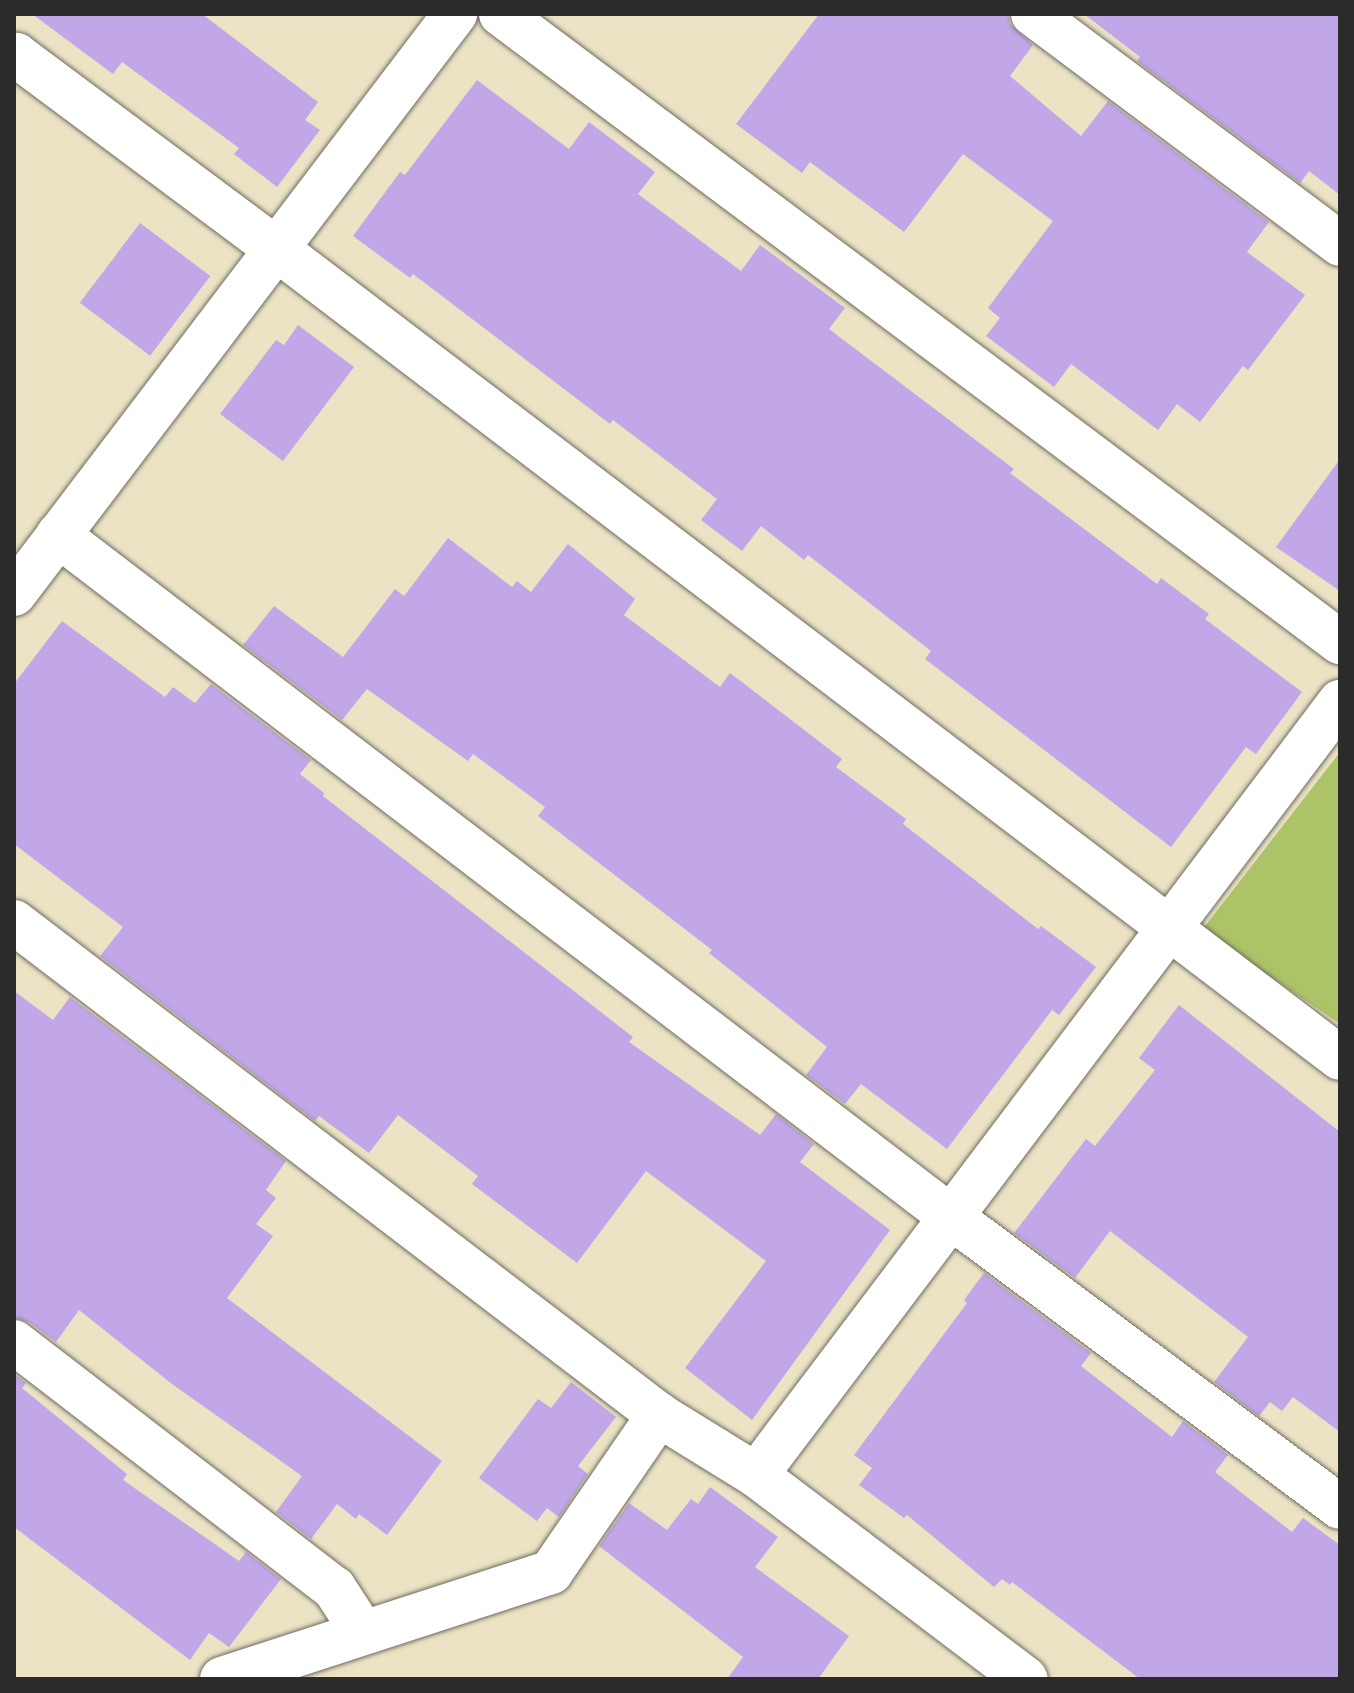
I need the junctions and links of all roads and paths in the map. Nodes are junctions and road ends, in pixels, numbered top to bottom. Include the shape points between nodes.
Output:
1 (455, 14) edge
2 (501, 14) edge
3 (1033, 14) edge
4 (15, 56) edge
5 (1340, 244) edge
6 (278, 250) junction
7 (58, 535) junction
8 (14, 594) edge
9 (1340, 642) edge
10 (1340, 702) edge
11 (14, 922) edge
12 (1169, 930) junction
13 (1340, 1058) edge
14 (951, 1217) junction
15 (14, 1342) edge
16 (659, 1415) junction
17 (756, 1475) junction
18 (1340, 1507) edge
19 (362, 1631) junction
20 (222, 1679) edge
21 (1026, 1679) edge

1 - 6 street
2 - 9 street
3 - 5 street
4 - 6 street
6 - 7 street
6 - 12 street
7 - 8 street
7 - 14 street
10 - 12 street
11 - 16 street
12 - 13 street
12 - 14 street
14 - 17 street
14 - 18 street
15 - 19 street via 334,1588
16 - 17 street
16 - 19 street via 551,1572
17 - 21 street
19 - 20 street

